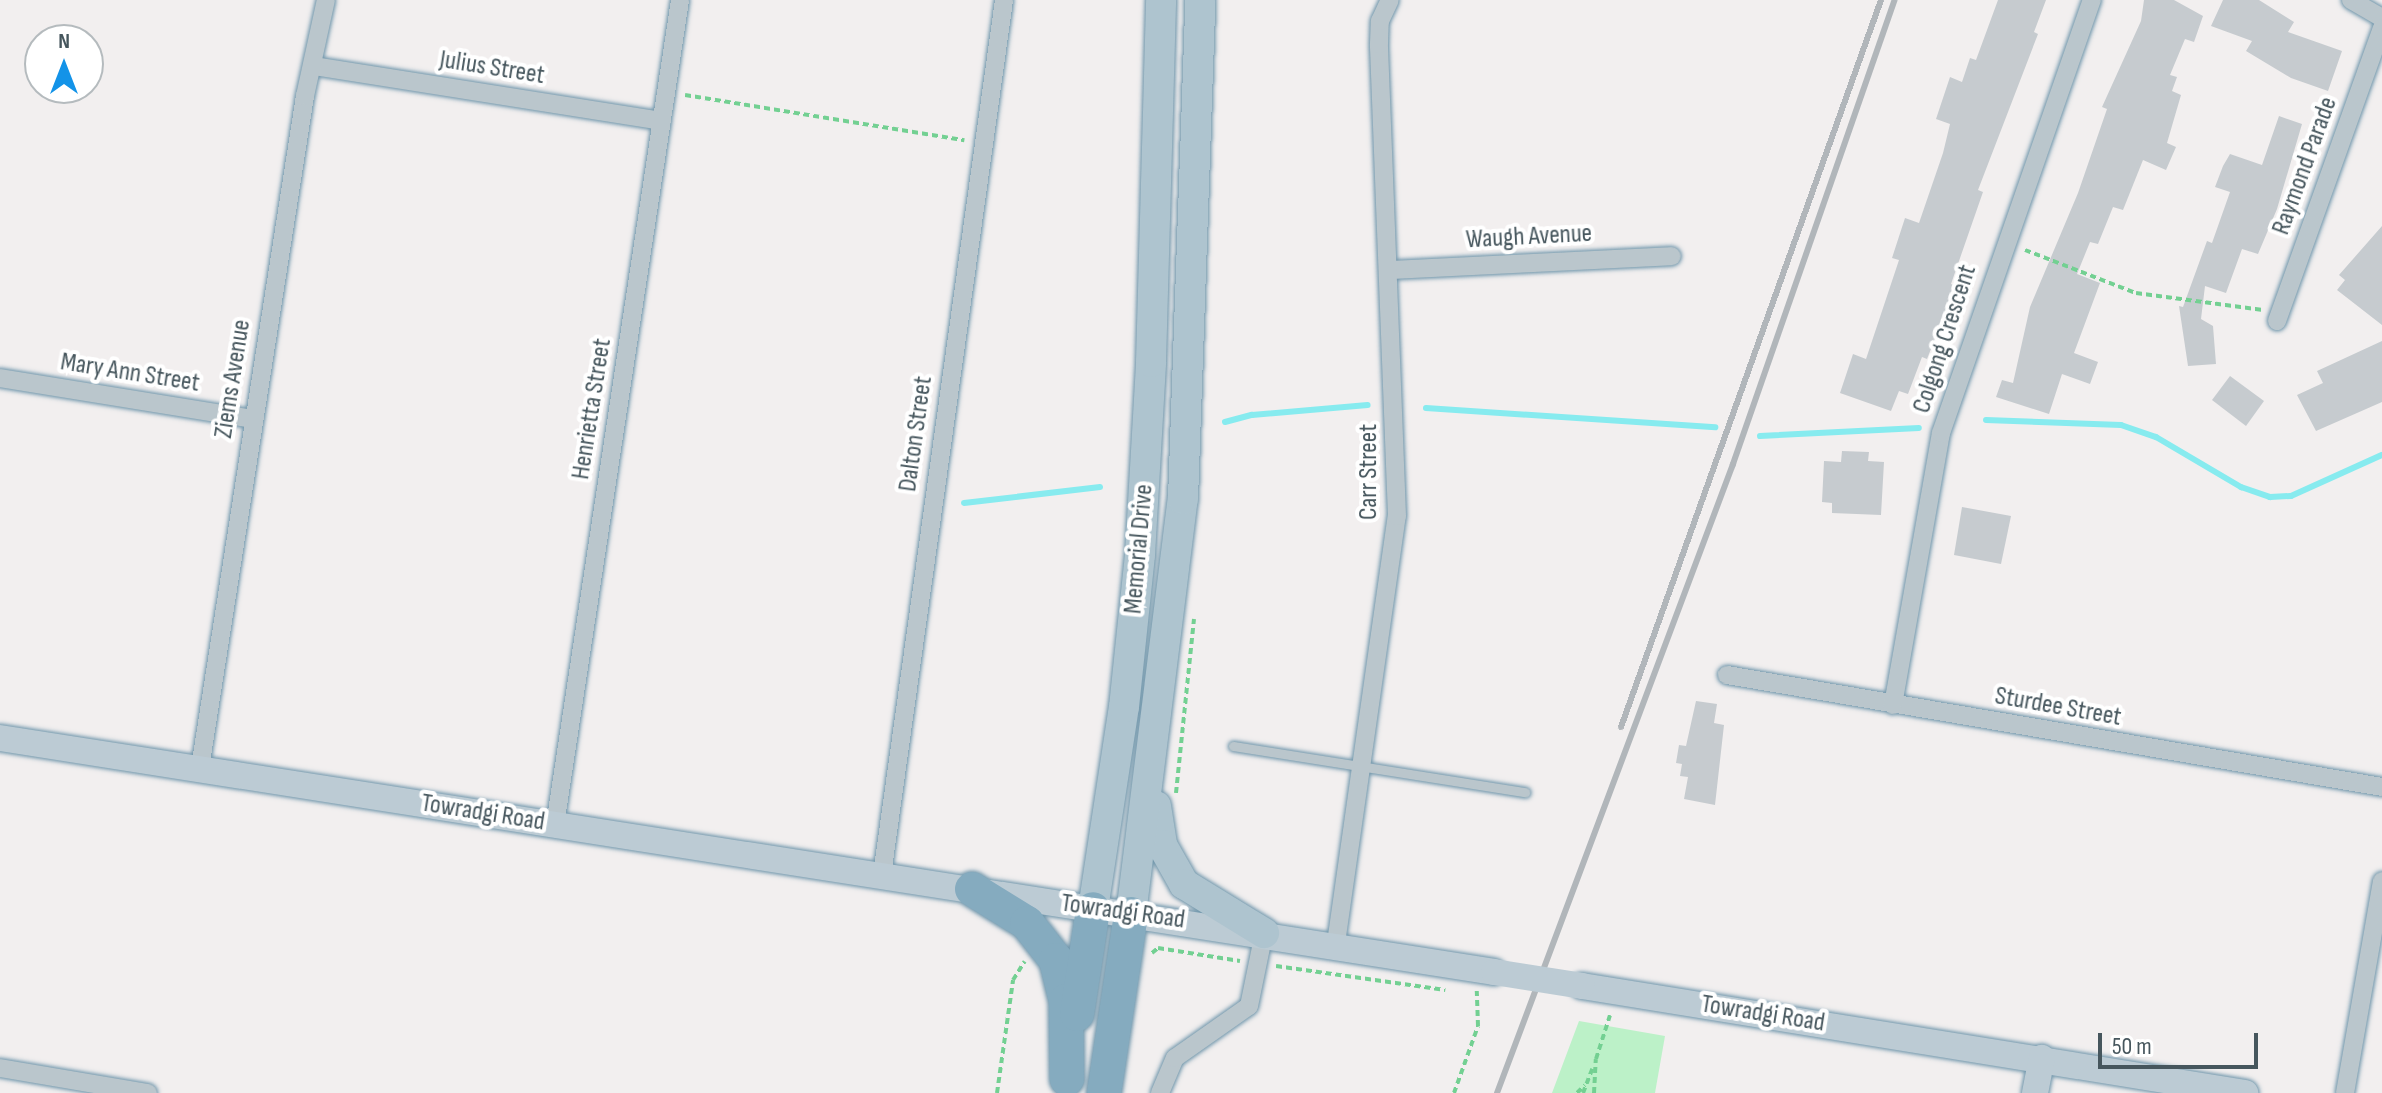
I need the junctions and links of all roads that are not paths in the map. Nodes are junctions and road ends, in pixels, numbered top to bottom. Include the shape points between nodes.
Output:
1 (326, 0) edge
2 (680, 0) edge
3 (1004, 0) edge
4 (1161, 0) edge
5 (1200, 0) edge
6 (1390, 0) edge
7 (2092, 0) edge
8 (2351, 0) edge
9 (2382, 18) edge
10 (2382, 28) edge
11 (314, 66) junction
12 (662, 121) junction
13 (1672, 256) dead end
14 (1390, 270) junction
15 (2279, 316) road end
16 (0, 378) edge
17 (253, 419) junction
18 (1727, 675) dead end
19 (1893, 705) junction
20 (1156, 736) junction
21 (0, 738) edge
22 (1233, 746) dead end
23 (1361, 766) junction
24 (200, 768) junction
25 (2382, 787) edge
26 (1525, 792) dead end
27 (555, 825) junction
28 (882, 875) junction
29 (2382, 881) edge
30 (972, 889) junction
31 (1093, 909) junction
32 (1131, 914) junction
33 (1264, 933) junction
34 (1336, 943) junction
35 (2042, 1058) junction
36 (0, 1068) edge
37 (1066, 1086) edge
38 (148, 1093) edge
39 (1104, 1093) edge
40 (1160, 1093) edge
41 (2035, 1093) edge
42 (2245, 1093) edge
43 (2345, 1093) edge

1 - 11 street, Ziems Avenue
2 - 12 street, Henrietta Street
3 - 28 street, Dalton Street
4 - 31 main road, Memorial Drive via 1140,555
5 - 20 main road, Memorial Drive via 1189,410
6 - 14 street, Carr Street via 1379,32
7 - 19 street, Colgong Crescent via 1941,433
8 - 9 street
10 - 15 street, Raymond Parade
11 - 12 street, Julius Street
11 - 17 street, Ziems Avenue
12 - 27 street, Henrietta Street
13 - 14 street, Waugh Avenue
14 - 23 street, Carr Street via 1397,516
16 - 17 street, Mary Ann Street
17 - 24 street, Ziems Avenue
18 - 19 street, Sturdee Street
19 - 25 street, Sturdee Street
20 - 32 main road, Memorial Drive
20 - 33 main road via 1158,830 1168,861 1184,884
21 - 24 main road, Towradgi Road
22 - 23 lane
23 - 26 lane
23 - 34 street, Carr Street
24 - 27 main road, Towradgi Road
27 - 28 main road, Towradgi Road
28 - 30 main road, Towradgi Road
29 - 43 street
30 - 31 main road, Towradgi Road
30 - 37 highway via 1027,923 1056,960 1066,1001
31 - 32 main road, Towradgi Road
31 - 37 highway, Memorial Drive
32 - 33 main road, Towradgi Road
32 - 39 highway, Memorial Drive
33 - 34 main road, Towradgi Road
33 - 40 street via 1249,1006 1175,1058
34 - 35 main road, Towradgi Road, bridge
35 - 41 main road
35 - 42 main road, Towradgi Road
36 - 38 street

